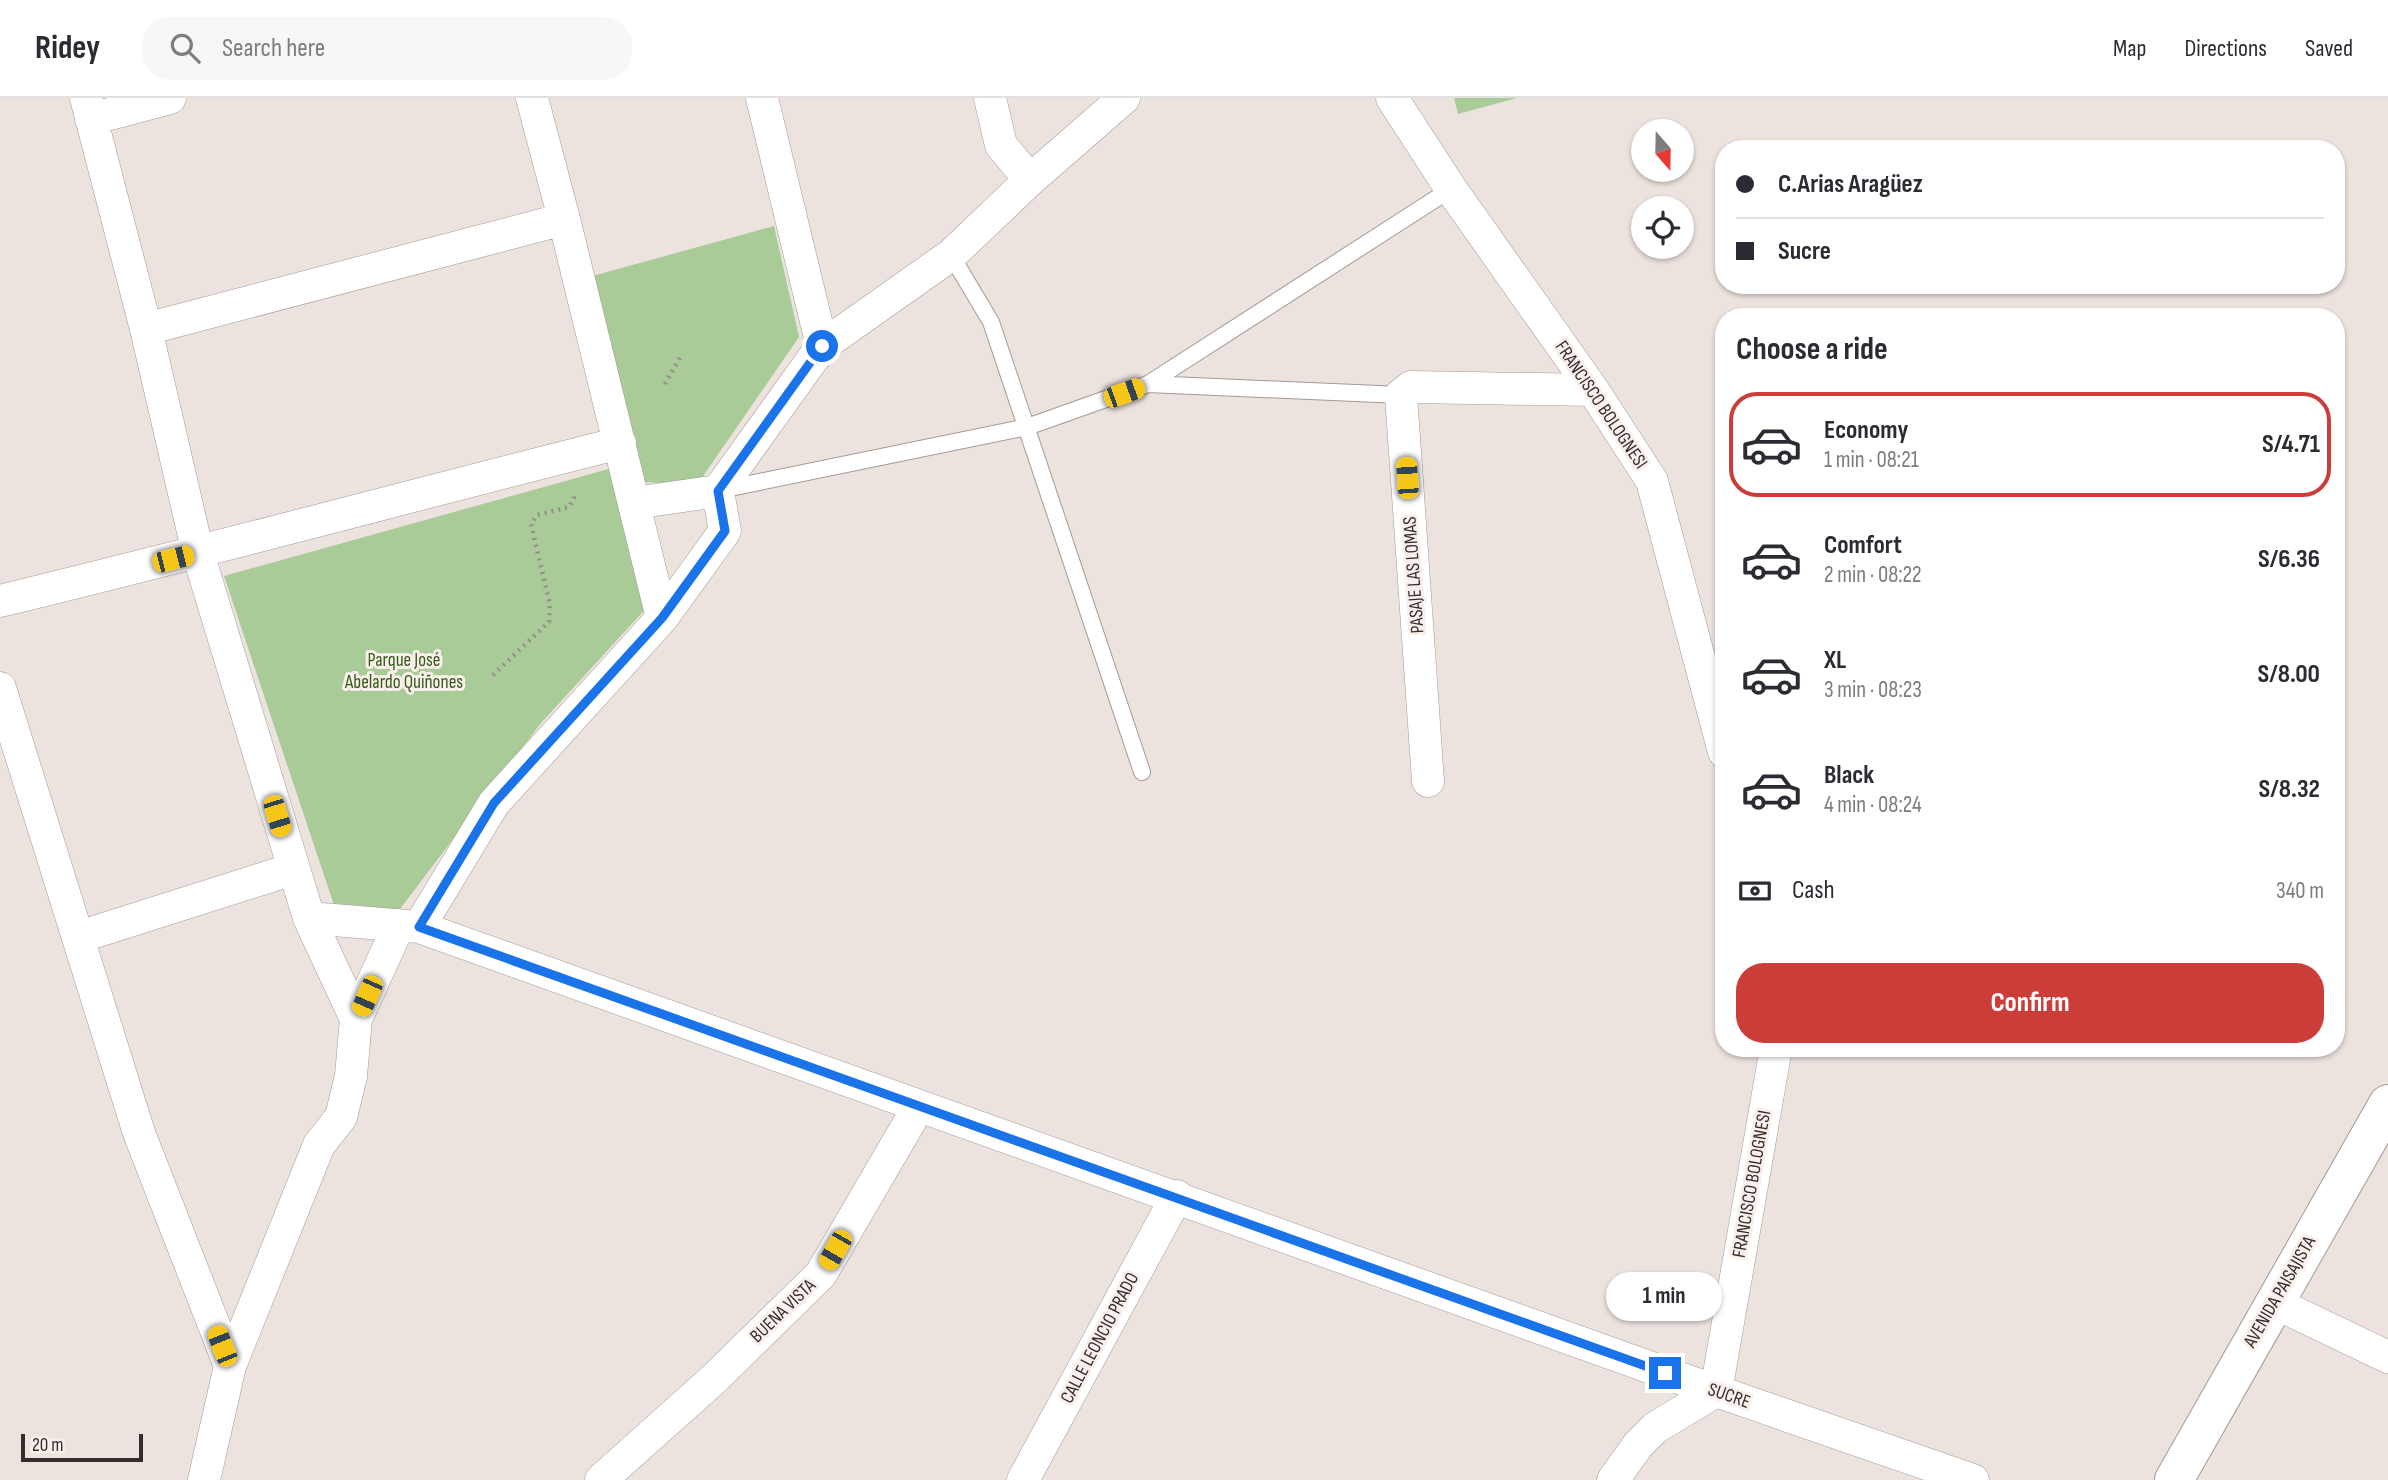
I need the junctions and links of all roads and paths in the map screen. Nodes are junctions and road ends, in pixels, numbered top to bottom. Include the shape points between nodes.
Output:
1 (170, 98) edge
2 (532, 98) edge
3 (762, 98) edge
4 (990, 98) edge
5 (1124, 98) edge
6 (1392, 98) edge
7 (89, 108) edge
8 (1030, 180) junction
9 (1451, 189) junction
10 (564, 219) junction
11 (951, 255) junction
12 (146, 330) junction
13 (822, 346) junction
14 (681, 356) dead end
15 (665, 384) dead end
16 (1148, 384) junction
17 (1593, 390) junction
18 (1401, 395) junction
19 (1027, 427) junction
20 (620, 443) junction
21 (573, 489) dead end
22 (718, 491) junction
23 (634, 503) junction
24 (198, 553) junction
25 (0, 601) edge
26 (662, 618) junction
27 (493, 675) dead end
28 (0, 688) edge
29 (1715, 718) edge
30 (1142, 772) dead end
31 (1429, 781) dead end
32 (293, 869) junction
33 (309, 918) junction
34 (409, 926) junction
35 (79, 937) junction
36 (356, 1019) junction
37 (1774, 1057) edge
38 (2388, 1104) edge
39 (919, 1105) junction
40 (1177, 1196) junction
41 (2273, 1303) junction
42 (2388, 1357) edge
43 (230, 1366) junction
44 (1716, 1391) junction
45 (204, 1480) edge
46 (601, 1480) edge
47 (1023, 1480) edge
48 (1613, 1480) edge
49 (1973, 1480) edge
50 (2174, 1480) edge

1 - 7 street
2 - 10 street
3 - 13 street
4 - 8 street via 1001,145
5 - 8 street
6 - 9 street, FRANCISCO BOLOGNESI
7 - 12 street
8 - 11 street
9 - 16 lane
9 - 17 street, FRANCISCO BOLOGNESI
10 - 12 street
10 - 20 street
11 - 13 street
11 - 19 lane via 991,322
12 - 24 street
13 - 22 street
14 - 15 path
16 - 18 lane
16 - 19 lane
17 - 18 street via 1411,387
17 - 29 street, FRANCISCO BOLOGNESI via 1652,481
18 - 31 street, PASAJE LAS LOMAS
19 - 22 lane
19 - 30 lane
20 - 23 street
20 - 24 street
21 - 27 path via 569,507 537,515 530,524 550,605 549,622
22 - 23 street
22 - 26 street via 725,531
23 - 26 street
24 - 25 street
24 - 32 street
26 - 34 street via 494,803
28 - 35 street
32 - 33 street
32 - 35 street
33 - 34 street, SUCRE
33 - 36 street
34 - 36 street
34 - 39 street, SUCRE
35 - 43 street via 139,1133
36 - 43 street via 351,1076 341,1117 319,1145
37 - 44 street, FRANCISCO BOLOGNESI
38 - 41 main road, AVENIDA PAISAJISTA
39 - 40 street, SUCRE
39 - 46 street, BUENA VISTA via 821,1275
40 - 44 street, SUCRE
40 - 47 street, CALLE LEONCIO PRADO
41 - 42 street
41 - 50 main road, AVENIDA PAISAJISTA
43 - 45 street
44 - 48 street via 1655,1428
44 - 49 street, SUCRE

